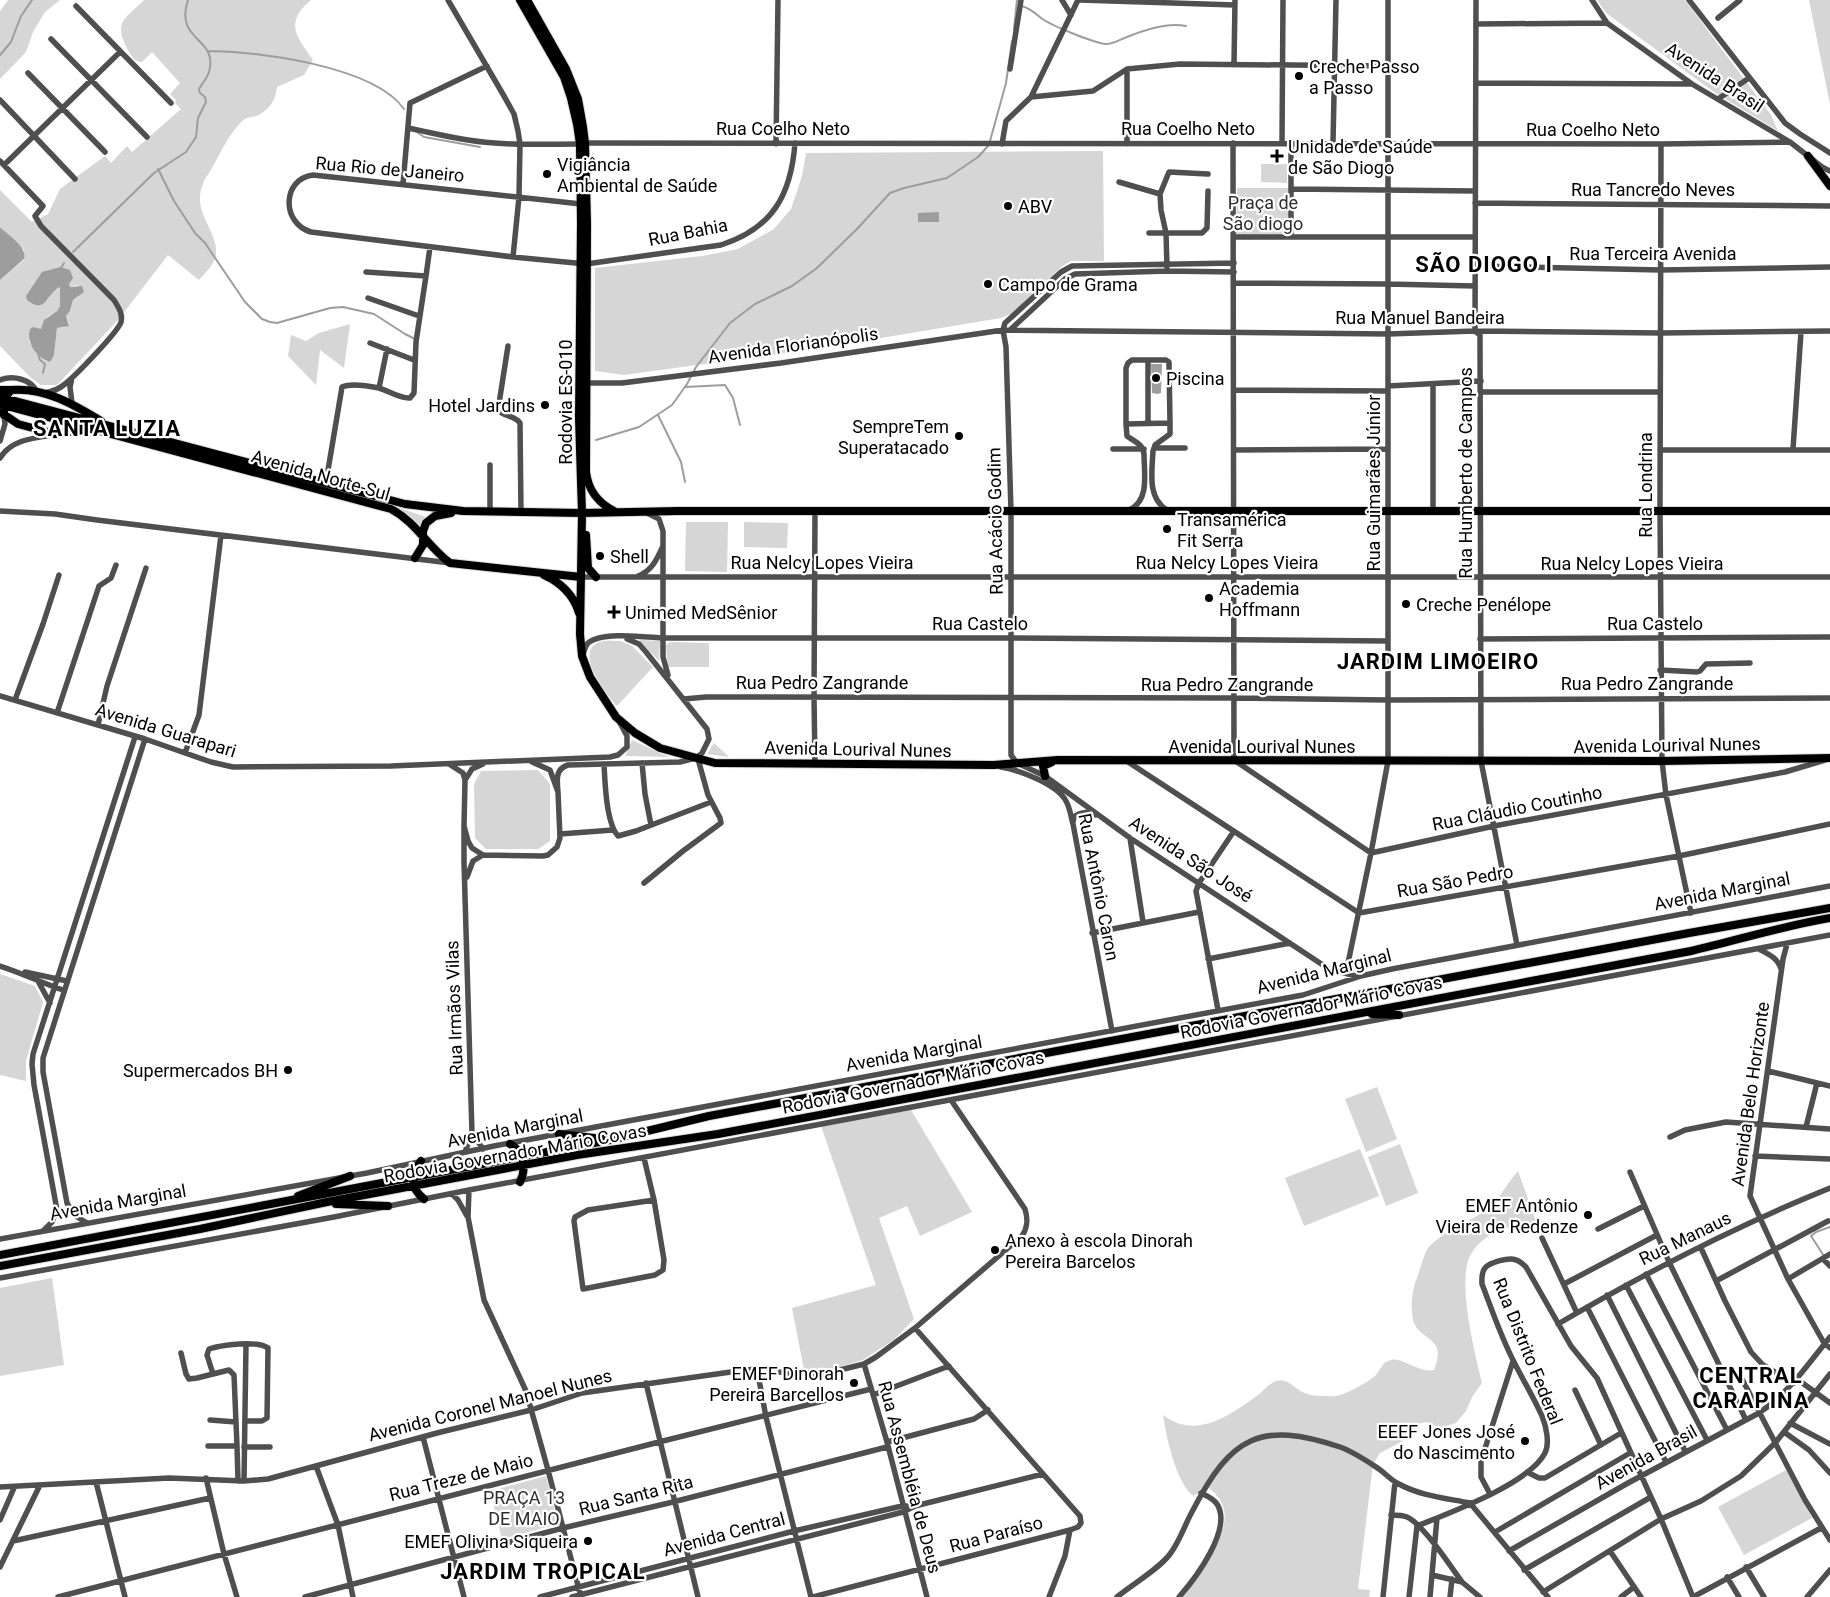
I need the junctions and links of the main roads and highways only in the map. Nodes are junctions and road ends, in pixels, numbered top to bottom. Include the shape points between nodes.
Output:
1 (520, 0) edge
2 (527, 0) edge
3 (582, 144) junction
4 (1808, 156) road end
5 (1830, 186) edge
6 (584, 264) junction
7 (0, 390) edge
8 (11, 390) junction
9 (72, 403) junction
10 (2, 405) edge
11 (74, 420) junction
12 (108, 425) junction
13 (93, 428) junction
14 (66, 434) junction
15 (463, 511) junction
16 (1830, 511) edge
17 (616, 512) junction
18 (582, 513) junction
19 (582, 527) junction
20 (422, 534) junction
21 (416, 558) road end
22 (538, 572) junction
23 (581, 576) junction
24 (596, 577) road end
25 (580, 615) junction
26 (1830, 758) edge
27 (697, 759) joint
28 (1058, 760) junction
29 (1045, 776) road end
30 (1830, 908) edge
31 (1830, 918) edge
32 (1360, 1013) junction
33 (1399, 1015) road end
34 (559, 1134) road end
35 (610, 1140) junction
36 (510, 1144) road end
37 (522, 1157) junction
38 (421, 1161) road end
39 (524, 1166) junction
40 (350, 1176) road end
41 (413, 1182) junction
42 (520, 1182) road end
43 (424, 1199) road end
44 (327, 1202) junction
45 (280, 1204) junction
46 (388, 1206) road end
47 (0, 1255) edge
48 (0, 1266) edge

1 - 3 main road, Rodovia ES-010 via 564,77
2 - 3 main road, Rodovia ES-010 via 566,68 578,99
3 - 6 main road, Rodovia ES-010
3 - 6 main road, Rodovia ES-010
4 - 5 main road
6 - 17 main road, Rodovia ES-010 via 587,479 598,500
6 - 18 main road, Rodovia ES-010 via 579,418
7 - 8 main road
8 - 9 main road via 39,393
8 - 10 main road
9 - 11 main road via 76,408
9 - 12 main road
10 - 11 main road, Avenida Norte-Sul
10 - 14 main road via 18,424
11 - 12 main road, Avenida Norte-Sul
11 - 13 main road, Avenida Norte-Sul
11 - 14 main road
12 - 15 main road, Avenida Norte-Sul via 405,504
13 - 14 main road
13 - 20 main road, Avenida Norte-Sul via 385,507 398,513
15 - 18 main road, Avenida Norte-Sul
15 - 20 main road via 431,518
16 - 17 main road via 1387,510 1234,514 1011,510
17 - 18 main road
18 - 19 main road, Rodovia ES-010
19 - 23 main road, Rodovia ES-010
19 - 24 main road via 586,532 588,568
20 - 21 main road via 423,545
20 - 22 main road, Avenida Norte-Sul via 450,563
22 - 23 main road
22 - 25 main road via 563,586
23 - 25 main road, Rodovia ES-010
25 - 27 main road, Rodovia ES-010 via 582,656 590,677 616,717 634,733 660,748
26 - 28 main road, Avenida Lourival Nunes via 1662,761
27 - 28 main road, Avenida Lourival Nunes via 714,763 994,765
28 - 29 main road via 1043,766
30 - 35 main road, Rodovia Governador Mário Covas via 709,1116
31 - 32 main road, Rodovia Governador Mário Covas via 1691,951
32 - 33 main road
32 - 39 main road, Rodovia Governador Mário Covas via 727,1132
34 - 35 main road
35 - 37 main road, Rodovia Governador Mário Covas
36 - 37 main road
37 - 39 main road
37 - 41 main road, Rodovia Governador Mário Covas
38 - 41 main road via 415,1169
39 - 41 main road, Rodovia Governador Mário Covas
39 - 42 main road
40 - 45 main road
41 - 43 main road
41 - 44 main road, Rodovia Governador Mário Covas
41 - 45 main road, Rodovia Governador Mário Covas
44 - 46 main road
44 - 48 main road, Rodovia Governador Mário Covas
45 - 47 main road, Rodovia Governador Mário Covas

